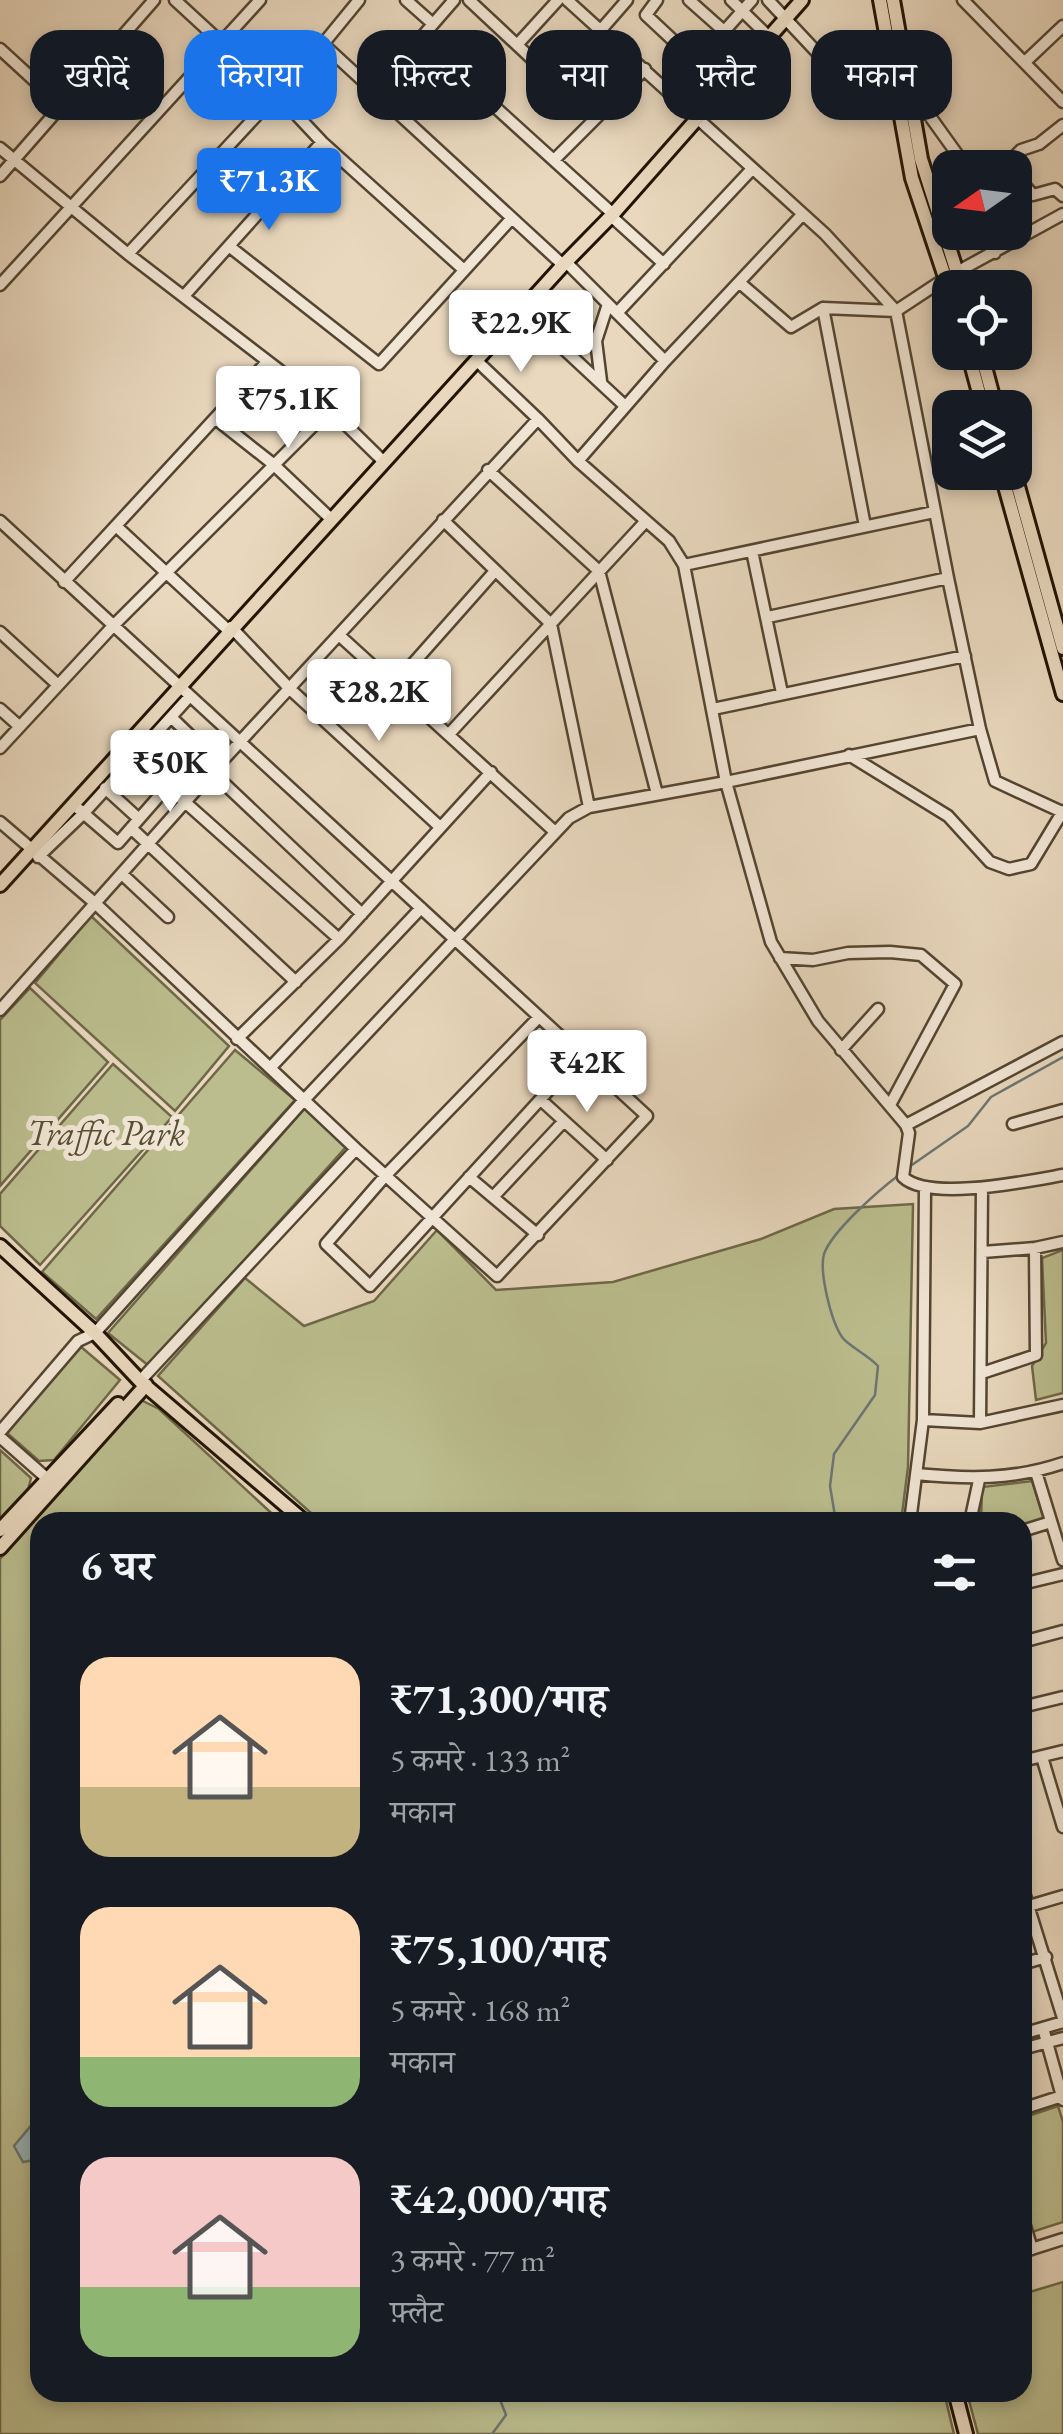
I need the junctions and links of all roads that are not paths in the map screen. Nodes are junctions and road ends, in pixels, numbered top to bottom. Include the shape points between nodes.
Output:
1 (154, 0) edge
2 (260, 0) edge
3 (359, 0) edge
4 (406, 0) edge
5 (454, 0) edge
6 (469, 0) edge
7 (558, 0) edge
8 (567, 0) edge
9 (627, 0) edge
10 (658, 0) edge
11 (689, 0) edge
12 (731, 0) edge
13 (752, 0) edge
14 (768, 0) edge
15 (802, 0) edge
16 (880, 0) edge
17 (893, 0) edge
18 (963, 0) edge
19 (181, 2) edge
20 (742, 11) junction
21 (785, 19) junction
22 (434, 24) junction
23 (128, 30) edge
24 (207, 30) edge
25 (234, 30) edge
26 (334, 30) edge
27 (428, 30) edge
28 (600, 30) joint
29 (663, 30) edge
30 (725, 30) joint
31 (761, 30) edge
32 (776, 30) edge
33 (898, 30) edge
34 (1058, 30) edge
35 (1063, 44) edge
36 (517, 45) junction
37 (811, 47) edge
38 (0, 49) edge
39 (526, 54) edge
40 (337, 58) edge
41 (1025, 62) junction
42 (642, 66) edge
43 (645, 69) junction
44 (642, 72) edge
45 (357, 76) edge
46 (30, 77) edge
47 (662, 83) edge
48 (184, 85) edge
49 (1063, 102) edge
50 (506, 117) edge
51 (49, 120) edge
52 (253, 120) edge
53 (301, 120) edge
54 (404, 120) edge
55 (592, 120) edge
56 (695, 120) edge
57 (701, 120) edge
58 (912, 120) edge
59 (932, 120) edge
60 (1063, 126) edge
61 (322, 142) junction
62 (0, 148) edge
63 (954, 150) edge
64 (1022, 150) edge
65 (14, 160) junction
66 (554, 160) junction
67 (752, 168) junction
68 (0, 176) edge
69 (1032, 193) edge
70 (1063, 196) edge
71 (925, 200) junction
72 (932, 203) edge
73 (70, 208) junction
74 (1063, 214) edge
75 (612, 215) junction
76 (802, 216) junction
77 (511, 220) junction
78 (1032, 229) edge
79 (230, 247) junction
80 (993, 250) edge
81 (1000, 250) edge
82 (996, 253) junction
83 (128, 254) junction
84 (564, 263) junction
85 (664, 264) junction
86 (464, 270) junction
87 (947, 270) edge
88 (969, 270) edge
89 (740, 282) junction
90 (0, 286) edge
91 (932, 291) edge
92 (184, 296) junction
93 (608, 304) junction
94 (823, 308) junction
95 (896, 310) junction
96 (523, 311) junction
97 (618, 313) junction
98 (477, 361) junction
99 (664, 361) junction
100 (267, 362) junction
101 (602, 382) junction
102 (624, 405) junction
103 (330, 409) junction
104 (216, 418) junction
105 (538, 419) junction
106 (384, 461) junction
107 (578, 461) junction
108 (273, 464) junction
109 (488, 470) junction
110 (1010, 490) edge
111 (1015, 490) edge
112 (1015, 499) junction
113 (934, 512) junction
114 (330, 518) junction
115 (443, 520) junction
116 (0, 521) edge
117 (645, 522) junction
118 (116, 526) junction
119 (865, 526) junction
120 (752, 551) junction
121 (684, 565) junction
122 (495, 571) junction
123 (599, 571) junction
124 (166, 572) junction
125 (948, 578) junction
126 (64, 582) junction
127 (768, 618) junction
128 (551, 624) junction
129 (112, 626) junction
130 (230, 628) junction
131 (0, 632) edge
132 (340, 636) junction
133 (1063, 648) edge
134 (966, 656) junction
135 (178, 684) junction
136 (395, 684) junction
137 (58, 685) junction
138 (291, 690) junction
139 (782, 693) junction
140 (1063, 694) edge
141 (190, 696) junction
142 (0, 708) edge
143 (713, 708) junction
144 (172, 718) junction
145 (19, 726) junction
146 (980, 729) junction
147 (450, 733) junction
148 (143, 734) junction
149 (241, 740) junction
150 (0, 748) edge
151 (848, 754) junction
152 (127, 762) junction
153 (183, 769) junction
154 (212, 772) junction
155 (491, 772) junction
156 (726, 782) junction
157 (105, 788) junction
158 (164, 791) junction
159 (656, 794) junction
160 (186, 803) junction
161 (589, 807) junction
162 (79, 810) junction
163 (1063, 811) edge
164 (0, 822) edge
165 (135, 824) junction
166 (440, 828) junction
167 (554, 831) junction
168 (150, 845) junction
169 (34, 854) junction
170 (123, 874) junction
171 (392, 880) junction
172 (0, 885) edge
173 (96, 904) junction
174 (421, 908) junction
175 (362, 914) junction
176 (168, 917) dead end
177 (340, 939) junction
178 (454, 940) junction
179 (780, 958) junction
180 (296, 982) junction
181 (878, 1008) dead end
182 (0, 1010) edge
183 (540, 1017) junction
184 (237, 1039) junction
185 (1063, 1042) edge
186 (841, 1050) junction
187 (580, 1056) junction
188 (271, 1067) junction
189 (304, 1100) junction
190 (541, 1100) junction
191 (890, 1105) junction
192 (1063, 1110) edge
193 (564, 1121) junction
194 (1013, 1124) dead end
195 (907, 1129) junction
196 (356, 1149) junction
197 (607, 1160) junction
198 (386, 1175) junction
199 (1063, 1175) edge
200 (468, 1177) junction
201 (925, 1187) junction
202 (982, 1188) junction
203 (493, 1197) junction
204 (433, 1216) junction
205 (538, 1236) junction
206 (1063, 1242) edge
207 (0, 1246) edge
208 (1035, 1248) junction
209 (983, 1252) junction
210 (96, 1333) junction
211 (982, 1372) junction
212 (144, 1383) junction
213 (1063, 1405) edge
214 (923, 1420) junction
215 (980, 1423) junction
216 (0, 1435) edge
217 (1063, 1463) edge
218 (1036, 1472) junction
219 (916, 1474) junction
220 (978, 1480) junction
221 (52, 1482) junction
222 (293, 1512) edge
223 (911, 1512) edge
224 (972, 1512) edge
225 (1051, 1522) junction
226 (1032, 1528) edge
227 (0, 1530) edge
228 (0, 1548) edge
229 (1063, 1560) edge
230 (1063, 1574) edge
231 (1032, 1582) edge
232 (1063, 1631) edge
233 (1032, 1639) edge
234 (1063, 1697) edge
235 (1032, 1705) edge
236 (1063, 1751) edge
237 (1042, 1756) junction
238 (1032, 1758) edge
239 (1063, 1827) edge
240 (1063, 1896) edge
241 (1032, 1905) edge
242 (1032, 1918) edge
243 (1046, 1958) junction
244 (1032, 1962) edge
245 (1063, 2020) edge
246 (1044, 2028) junction
247 (1032, 2031) edge
248 (1063, 2038) edge
249 (1048, 2041) junction
250 (1032, 2046) edge
251 (1062, 2098) edge
252 (1032, 2106) edge
253 (1063, 2239) edge
254 (1032, 2249) edge
255 (958, 2402) edge
256 (966, 2434) edge

1 - 23 street
2 - 25 street
3 - 26 street
4 - 22 street
5 - 22 street
6 - 36 street
7 - 36 street
8 - 28 street
9 - 28 street
10 - 29 street via 646,15
11 - 30 street
12 - 20 street
13 - 20 street
14 - 21 street
15 - 21 main road
16 - 71 main road via 904,144
17 - 33 main road
18 - 41 street
19 - 24 street
20 - 30 street
20 - 31 street
21 - 32 main road
21 - 37 street
22 - 27 street
34 - 35 street
34 - 41 street
36 - 39 street
38 - 46 street
40 - 45 street
41 - 49 street
42 - 43 street
43 - 44 street
43 - 47 street
48 - 73 street
50 - 66 street
51 - 65 street
52 - 83 street
53 - 61 street
54 - 77 street
55 - 66 street
56 - 75 main road
57 - 67 street
58 - 71 main road
59 - 63 street
60 - 64 street
61 - 79 street
61 - 86 street
62 - 65 street
65 - 68 street
65 - 73 street
66 - 75 street
67 - 76 street
67 - 85 street
69 - 70 street via 1055,189
71 - 72 street
71 - 87 main road
73 - 83 street
73 - 90 street
74 - 78 street
75 - 84 main road
75 - 85 street
76 - 89 street
76 - 95 street
77 - 84 street
77 - 86 street
79 - 86 street via 379,364
79 - 92 street
80 - 82 street
81 - 82 street
82 - 88 street
83 - 92 street
84 - 93 street
84 - 96 main road
85 - 97 street
89 - 94 street via 791,327
89 - 99 street
91 - 95 street
92 - 100 street
93 - 97 street
93 - 101 street via 596,341
94 - 95 street
94 - 119 street
95 - 113 street
96 - 98 main road
96 - 101 street
97 - 99 street
98 - 105 street
98 - 106 main road
99 - 102 street
100 - 103 street
100 - 104 street
101 - 102 street
102 - 107 street
103 - 106 street
103 - 108 street
104 - 108 street
104 - 118 street
105 - 107 street
105 - 109 street
106 - 114 main road
107 - 117 street
108 - 114 street
108 - 124 street
109 - 115 street
109 - 123 street
110 - 112 main road
111 - 112 main road
112 - 133 main road
112 - 140 main road
113 - 119 street
113 - 125 street
114 - 130 main road
115 - 122 street
115 - 132 street
116 - 126 street
117 - 121 street
117 - 123 street
118 - 124 street
118 - 126 street
119 - 120 street
120 - 121 street
120 - 127 street
121 - 143 street
122 - 128 street
122 - 136 street
123 - 128 street
123 - 159 street
124 - 129 street
124 - 130 street
125 - 127 street
125 - 134 street
126 - 129 street
127 - 139 street
128 - 147 street
128 - 161 street
129 - 135 street
129 - 137 street
130 - 135 main road
130 - 138 street
131 - 137 street
132 - 136 street
132 - 138 street
134 - 139 street
134 - 146 street
135 - 141 street
135 - 148 main road
136 - 147 street
137 - 145 street
138 - 149 street
138 - 166 street
139 - 143 street
141 - 144 street
141 - 149 street
142 - 145 street
143 - 156 street
144 - 148 street
144 - 153 street via 202,746
145 - 150 street
146 - 151 street
146 - 163 street via 995,781
147 - 155 street
148 - 152 street
148 - 153 street
148 - 162 main road
149 - 154 street
149 - 171 street
151 - 156 street
151 - 163 street via 948,816 990,862 1009,870 1032,864
152 - 157 street
152 - 158 street
153 - 158 street
154 - 160 street
154 - 175 street
155 - 166 street
155 - 167 street
156 - 159 street
156 - 179 street
157 - 162 street
157 - 165 street
158 - 160 street
158 - 165 street
159 - 161 street
160 - 168 street
160 - 177 street
161 - 167 street
162 - 165 street via 118,843
162 - 169 main road
164 - 169 street
165 - 168 street
166 - 171 street
167 - 178 street
168 - 170 street
168 - 180 street
169 - 172 main road
169 - 173 street
170 - 173 street
170 - 176 street
171 - 174 street
171 - 175 street
173 - 182 street
173 - 184 street
174 - 178 street
174 - 188 street
175 - 177 street
177 - 180 street
178 - 183 street
178 - 189 street
179 - 186 street
179 - 191 street via 921,955 955,984
180 - 184 street
181 - 186 street
183 - 187 street
183 - 198 street
184 - 188 street
185 - 195 street
186 - 191 street
187 - 190 street
187 - 197 street via 647,1116
188 - 189 street
189 - 196 street
189 - 210 street
190 - 193 street
190 - 200 street
191 - 195 street
192 - 194 street
193 - 197 street
193 - 203 street
195 - 201 street via 903,1177
196 - 198 street
196 - 212 street
197 - 205 street
198 - 204 street
198 - 204 street via 326,1244 370,1286
199 - 202 street
200 - 203 street
200 - 204 street
201 - 202 street
201 - 214 street
202 - 209 street
203 - 205 street
204 - 205 street via 497,1276
206 - 208 street
207 - 210 main road
208 - 209 street
208 - 211 street via 1036,1355
209 - 211 street
210 - 212 main road
210 - 216 street via 78,1341
211 - 215 street
212 - 221 main road
212 - 222 main road
213 - 215 street
214 - 215 street
214 - 219 street
216 - 221 street
217 - 218 street
218 - 220 street
218 - 225 street
219 - 220 street
219 - 223 street
220 - 224 street
221 - 227 main road
221 - 228 main road
225 - 226 street
225 - 229 street
230 - 231 street
232 - 233 street
234 - 235 street
236 - 237 street
237 - 238 street
237 - 239 street
240 - 241 street
242 - 243 street
243 - 244 street
243 - 245 street
245 - 246 street
246 - 247 street
246 - 249 street
248 - 249 street
249 - 250 street
249 - 251 street
251 - 252 street
253 - 254 street
255 - 256 main road

